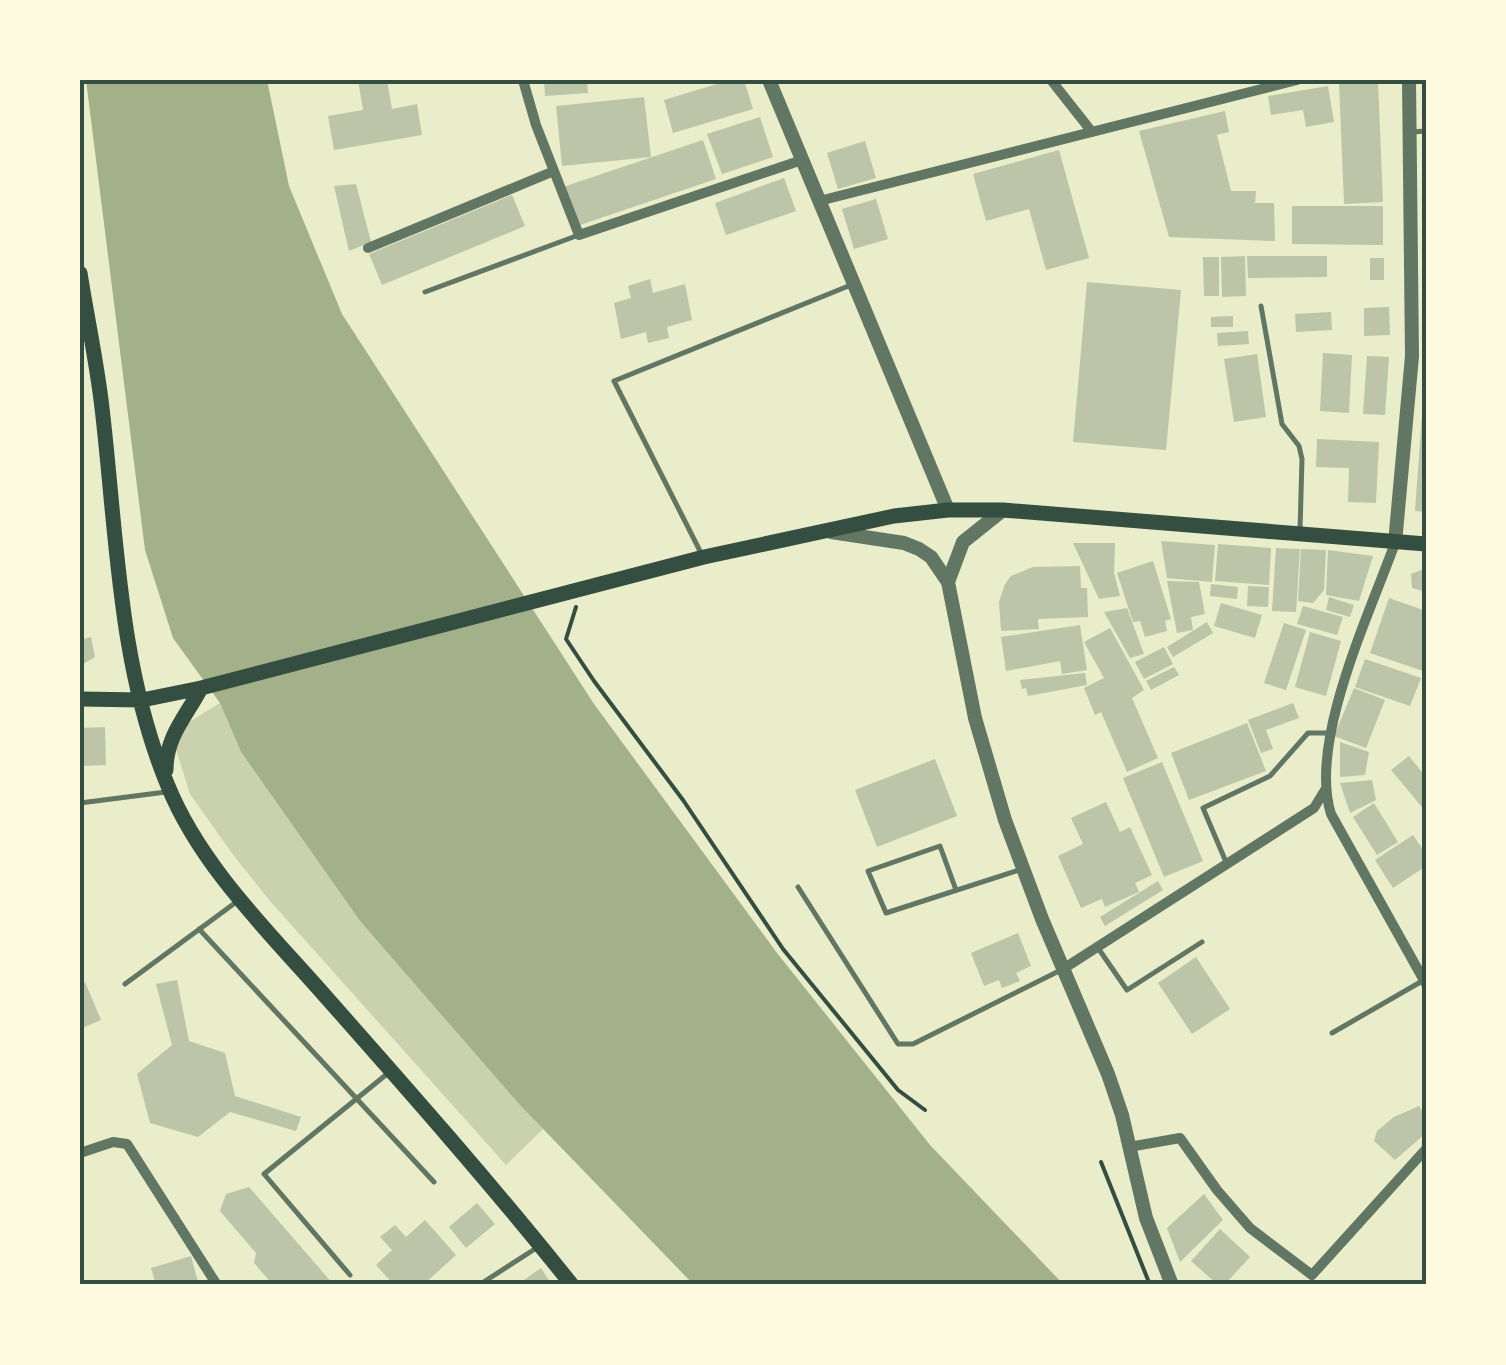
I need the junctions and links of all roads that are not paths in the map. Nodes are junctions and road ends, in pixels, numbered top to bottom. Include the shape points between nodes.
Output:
1 (523, 80) edge
2 (770, 80) edge
3 (1052, 80) edge
4 (1297, 80) edge
5 (1408, 80) edge
6 (1278, 82) edge
7 (1092, 132) junction
8 (1409, 132) junction
9 (1426, 132) edge
10 (802, 160) junction
11 (554, 171) junction
12 (819, 201) junction
13 (579, 234) junction
14 (368, 248) dead end
15 (80, 273) edge
16 (854, 284) junction
17 (425, 292) dead end
18 (1260, 306) dead end
19 (948, 510) junction
20 (1004, 510) junction
21 (830, 532) junction
22 (1300, 534) junction
23 (1396, 543) junction
24 (1426, 544) edge
25 (704, 557) junction
26 (948, 582) junction
27 (201, 688) junction
28 (80, 699) edge
29 (142, 700) junction
30 (1330, 733) junction
31 (1325, 789) junction
32 (170, 792) junction
33 (80, 803) edge
34 (1314, 808) junction
35 (1331, 814) junction
36 (1228, 866) junction
37 (1022, 869) junction
38 (798, 887) dead end
39 (956, 890) junction
40 (240, 899) junction
41 (199, 928) junction
42 (1202, 942) dead end
43 (1098, 948) junction
44 (1064, 968) junction
45 (1425, 982) edge
46 (124, 984) dead end
47 (1332, 1033) dead end
48 (391, 1071) junction
49 (356, 1099) junction
50 (1129, 1147) junction
51 (1426, 1149) edge
52 (80, 1153) edge
53 (434, 1182) dead end
54 (540, 1246) junction
55 (350, 1275) dead end
56 (216, 1285) edge
57 (479, 1285) edge
58 (572, 1285) edge
59 (1172, 1285) edge

1 - 11 street
2 - 10 street
3 - 7 street
4 - 6 street
5 - 8 street
6 - 7 street
7 - 12 street
8 - 9 lane
8 - 23 street via 1412,356
10 - 12 street
10 - 13 street
11 - 13 street
11 - 14 street
12 - 16 street
13 - 17 lane
15 - 29 main road via 102,406 119,591
16 - 19 street
16 - 25 lane via 614,382
18 - 22 lane via 1282,424 1302,459
19 - 20 main road
19 - 21 main road
20 - 22 main road
20 - 26 street via 963,542
21 - 25 main road
21 - 26 street via 904,542 931,557
22 - 23 main road
23 - 24 main road
23 - 30 street
25 - 27 main road
26 - 37 street via 976,718
27 - 29 main road
27 - 32 main road via 167,748
28 - 29 main road
29 - 32 main road
30 - 31 street
30 - 36 lane via 1308,733 1270,776 1203,808
31 - 34 street
31 - 35 street
32 - 33 lane
32 - 40 main road
34 - 35 street
34 - 36 street
35 - 45 street
36 - 43 street
37 - 39 lane
37 - 44 street
38 - 44 lane via 903,1045
39 - 39 lane via 886,913 868,871 940,846
40 - 41 lane
40 - 48 main road
41 - 46 lane
41 - 49 lane
42 - 43 lane via 1127,990
43 - 44 street
44 - 50 street via 1108,1074
45 - 47 lane
48 - 49 lane
48 - 54 main road
49 - 53 lane
49 - 55 lane via 264,1174
50 - 51 street via 1180,1138 1250,1228 1312,1275
50 - 59 street
52 - 56 street via 120,1140 127,1144
54 - 57 lane
54 - 58 main road

